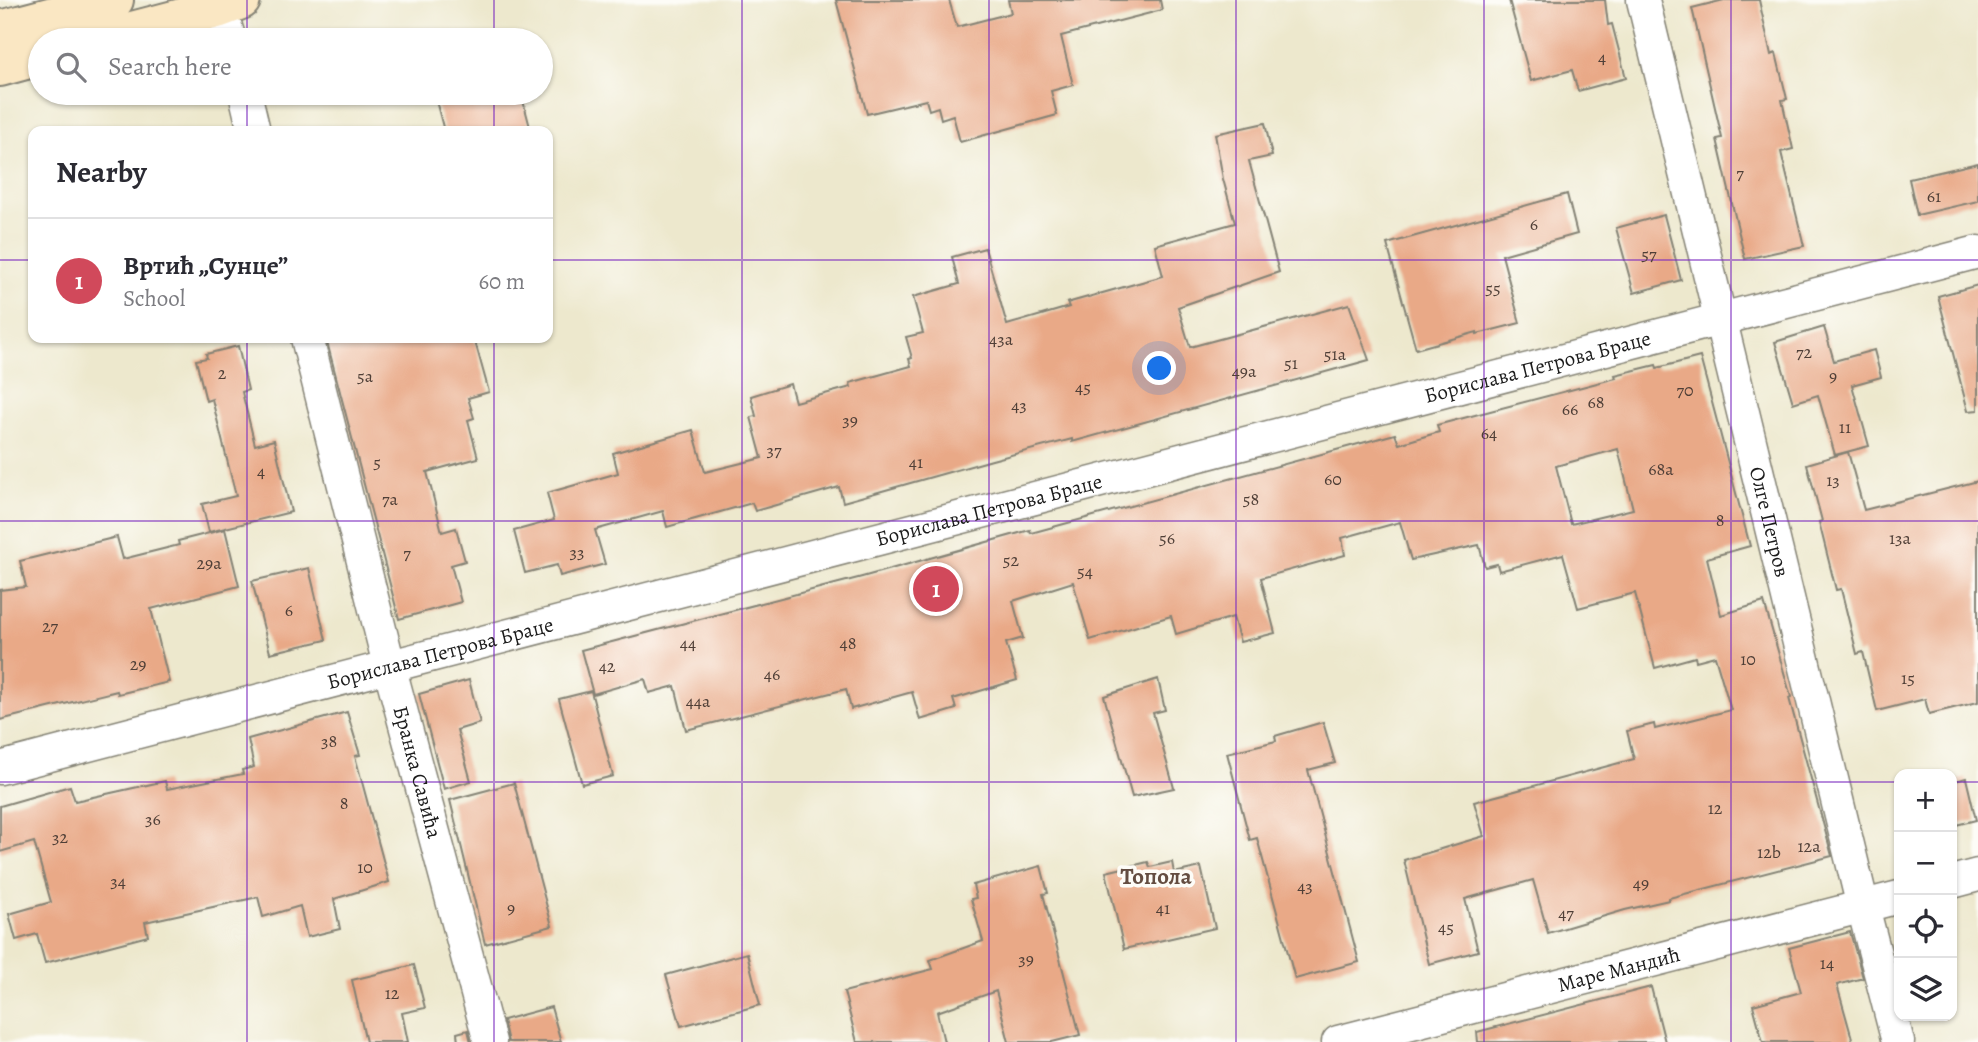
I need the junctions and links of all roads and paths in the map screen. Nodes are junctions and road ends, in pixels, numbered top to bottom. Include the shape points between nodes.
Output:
1 (114, 0) edge
2 (1643, 0) edge
3 (230, 16) edge
4 (164, 28) edge
5 (0, 30) edge
6 (28, 59) edge
7 (0, 67) edge
8 (247, 105) edge
9 (253, 126) edge
10 (1978, 252) edge
11 (1721, 320) junction
12 (308, 343) edge
13 (389, 665) junction
14 (0, 768) edge
15 (1978, 874) edge
16 (1957, 880) edge
17 (1894, 898) edge
18 (1863, 907) junction
19 (490, 1042) edge
20 (1338, 1042) edge
21 (1898, 1042) edge

1 - 5 street
2 - 11 street, Олге Петров
3 - 4 street
6 - 7 street
8 - 9 street
10 - 11 street, Борислава Петрова Браце
11 - 13 street, Борислава Петрова Браце
11 - 18 street, Олге Петров
12 - 13 street, Бранка Савића
13 - 14 street, Борислава Петрова Браце
13 - 19 street, Бранка Савића
15 - 16 street
17 - 18 street, Маре Мандић
18 - 20 street, Маре Мандић
18 - 21 street, Олге Петров

